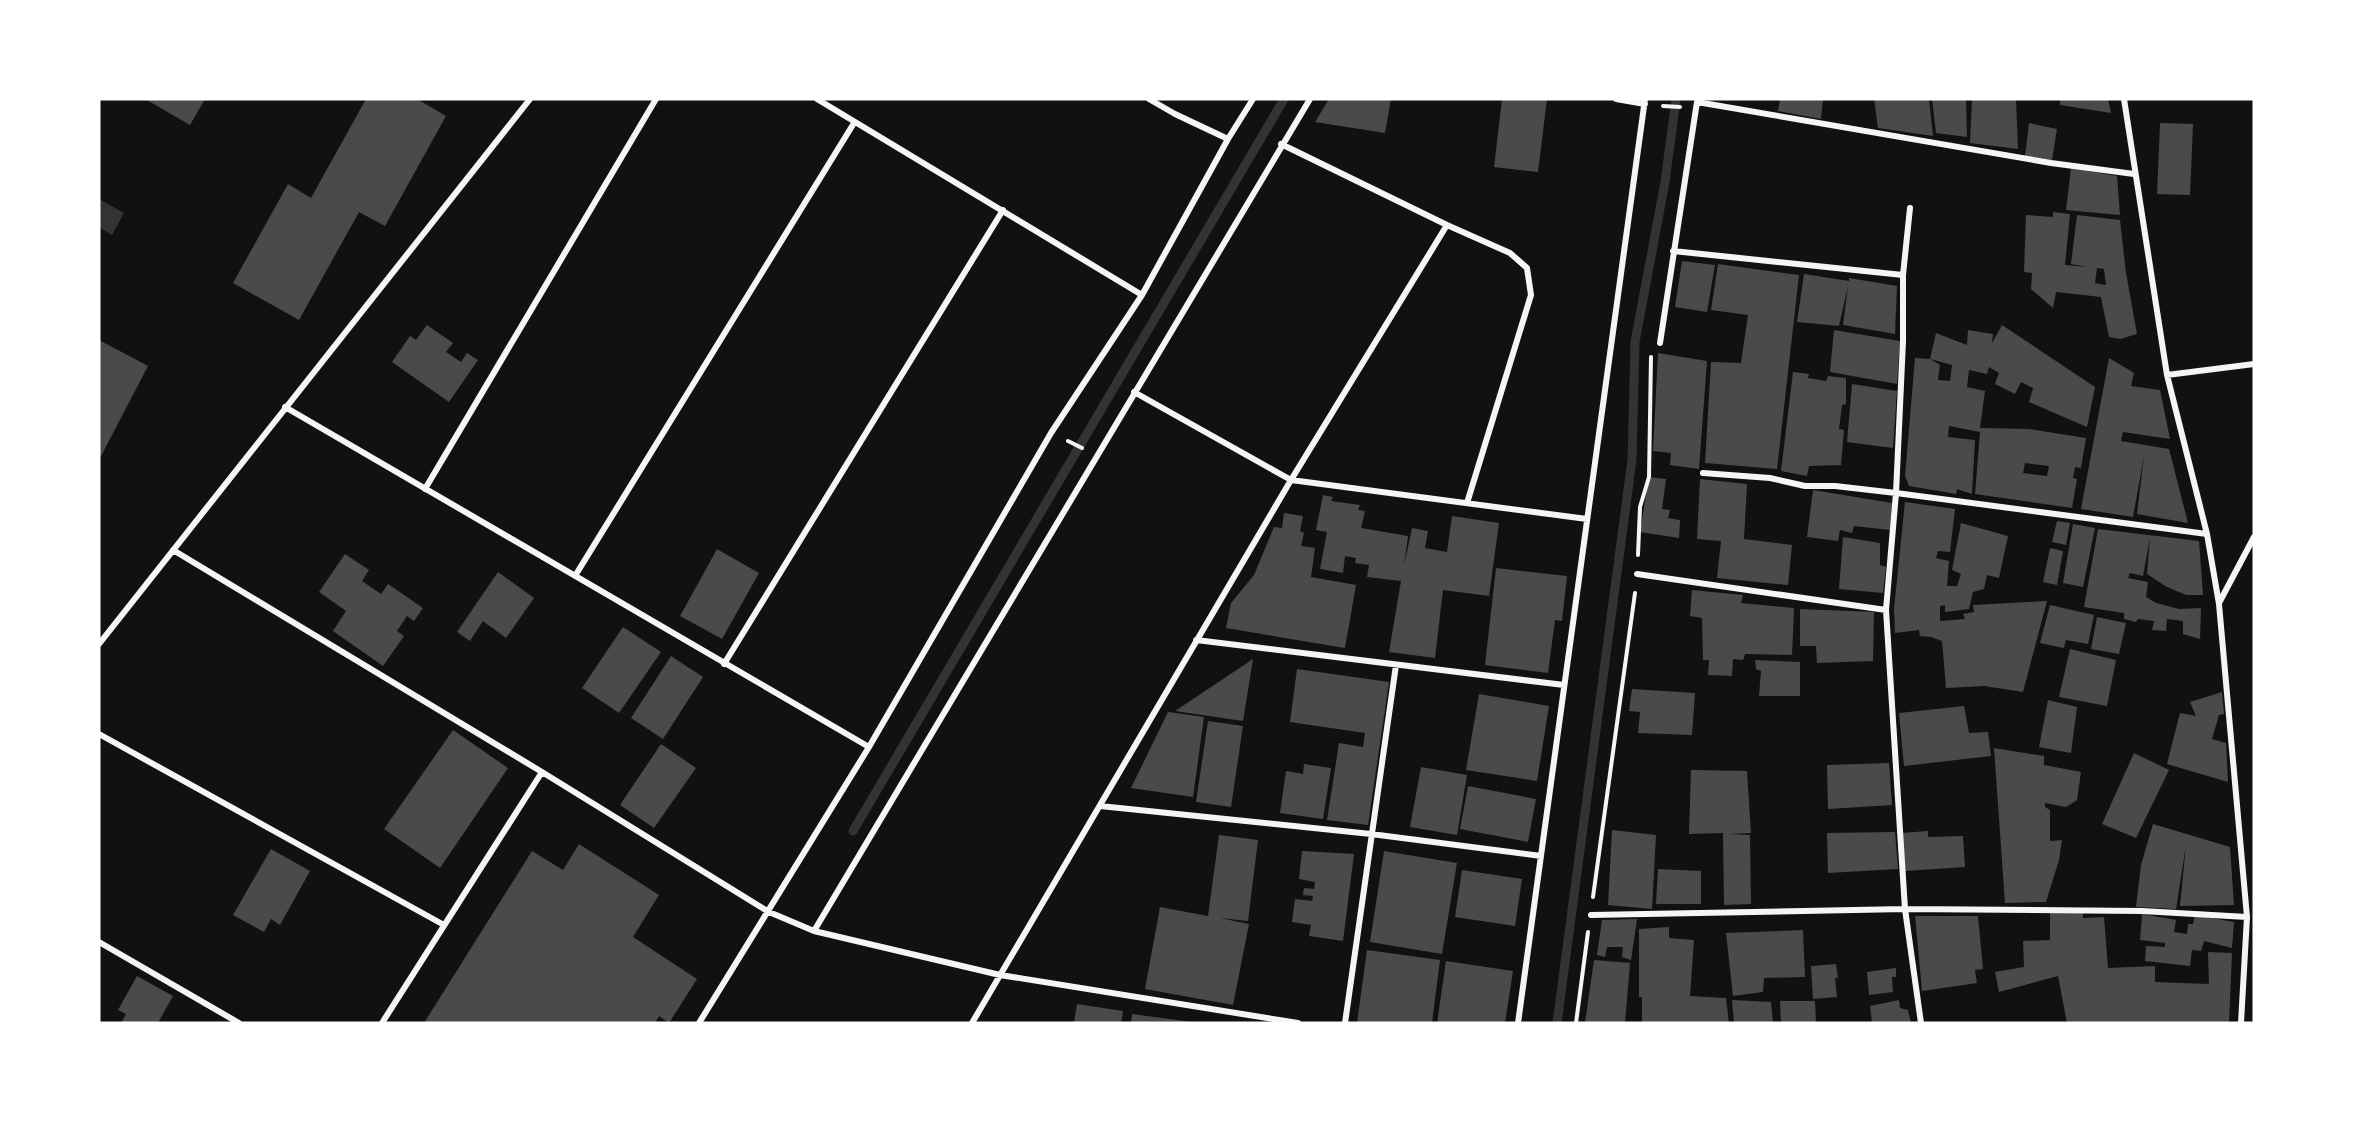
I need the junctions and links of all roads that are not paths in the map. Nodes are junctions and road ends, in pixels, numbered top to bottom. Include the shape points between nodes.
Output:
1 (530, 99) edge
2 (656, 99) edge
3 (817, 99) edge
4 (1149, 99) edge
5 (1253, 99) edge
6 (1310, 99) edge
7 (1616, 99) edge
8 (2124, 99) edge
9 (1645, 102) edge
10 (854, 123) junction
11 (1228, 138) junction
12 (1281, 144) junction
13 (2134, 174) junction
14 (1910, 208) dead end
15 (1003, 210) junction
16 (1448, 225) junction
17 (1673, 251) junction
18 (1903, 275) junction
19 (1142, 295) junction
20 (1660, 343) road end
21 (2254, 364) edge
22 (2167, 375) junction
23 (1134, 392) junction
24 (285, 406) junction
25 (1704, 473) dead end
26 (1291, 480) junction
27 (425, 489) junction
28 (1896, 493) junction
29 (1467, 503) junction
30 (1587, 519) junction
31 (2207, 534) junction
32 (2254, 537) edge
33 (173, 550) junction
34 (1637, 574) road end
35 (575, 576) junction
36 (2219, 604) junction
37 (1886, 610) junction
38 (1196, 640) junction
39 (99, 644) edge
40 (724, 664) junction
41 (1396, 665) junction
42 (1564, 685) junction
43 (99, 734) edge
44 (869, 747) junction
45 (542, 772) junction
46 (1100, 806) junction
47 (1371, 834) junction
48 (1541, 856) junction
49 (1905, 909) junction
50 (769, 912) junction
51 (1591, 915) road end
52 (2247, 917) junction
53 (444, 925) junction
54 (814, 931) junction
55 (99, 942) edge
56 (1000, 975) junction
57 (238, 1023) edge
58 (382, 1023) edge
59 (699, 1023) edge
60 (972, 1023) edge
61 (1298, 1023) edge
62 (1345, 1023) edge
63 (1518, 1023) edge
64 (1921, 1023) edge
65 (2241, 1023) edge

1 - 24 street
2 - 27 street
3 - 10 street
4 - 11 street
5 - 11 street
6 - 12 street
7 - 9 street
8 - 13 street
9 - 30 street
10 - 15 street
10 - 35 street
11 - 19 street
12 - 16 street
12 - 23 street
13 - 17 street via 1696,102
13 - 22 street
14 - 18 street
15 - 19 street
15 - 40 street
16 - 26 street
16 - 29 street via 1510,253 1527,268 1531,295
17 - 18 street
17 - 20 street
18 - 28 street
19 - 44 street via 1051,433
21 - 22 street
22 - 31 street
23 - 26 street
23 - 54 street
24 - 27 street
24 - 33 street
25 - 28 street
26 - 29 street
26 - 38 street
27 - 35 street
28 - 31 street
28 - 37 street
29 - 30 street
30 - 42 street
31 - 36 street
32 - 36 street
33 - 39 street
33 - 45 street
34 - 37 street
35 - 40 street
36 - 52 street
37 - 49 street
38 - 41 street
38 - 46 street
40 - 44 street
41 - 42 street
41 - 47 street
42 - 48 street
43 - 53 street
44 - 50 street
45 - 50 street
45 - 53 street
46 - 47 street
46 - 56 street
47 - 48 street
47 - 62 street
48 - 63 street
49 - 51 street
49 - 52 street via 2142,911
49 - 64 street
50 - 54 street
50 - 59 street
52 - 65 street
53 - 58 street
54 - 56 street
55 - 57 street
56 - 60 street
56 - 61 street

